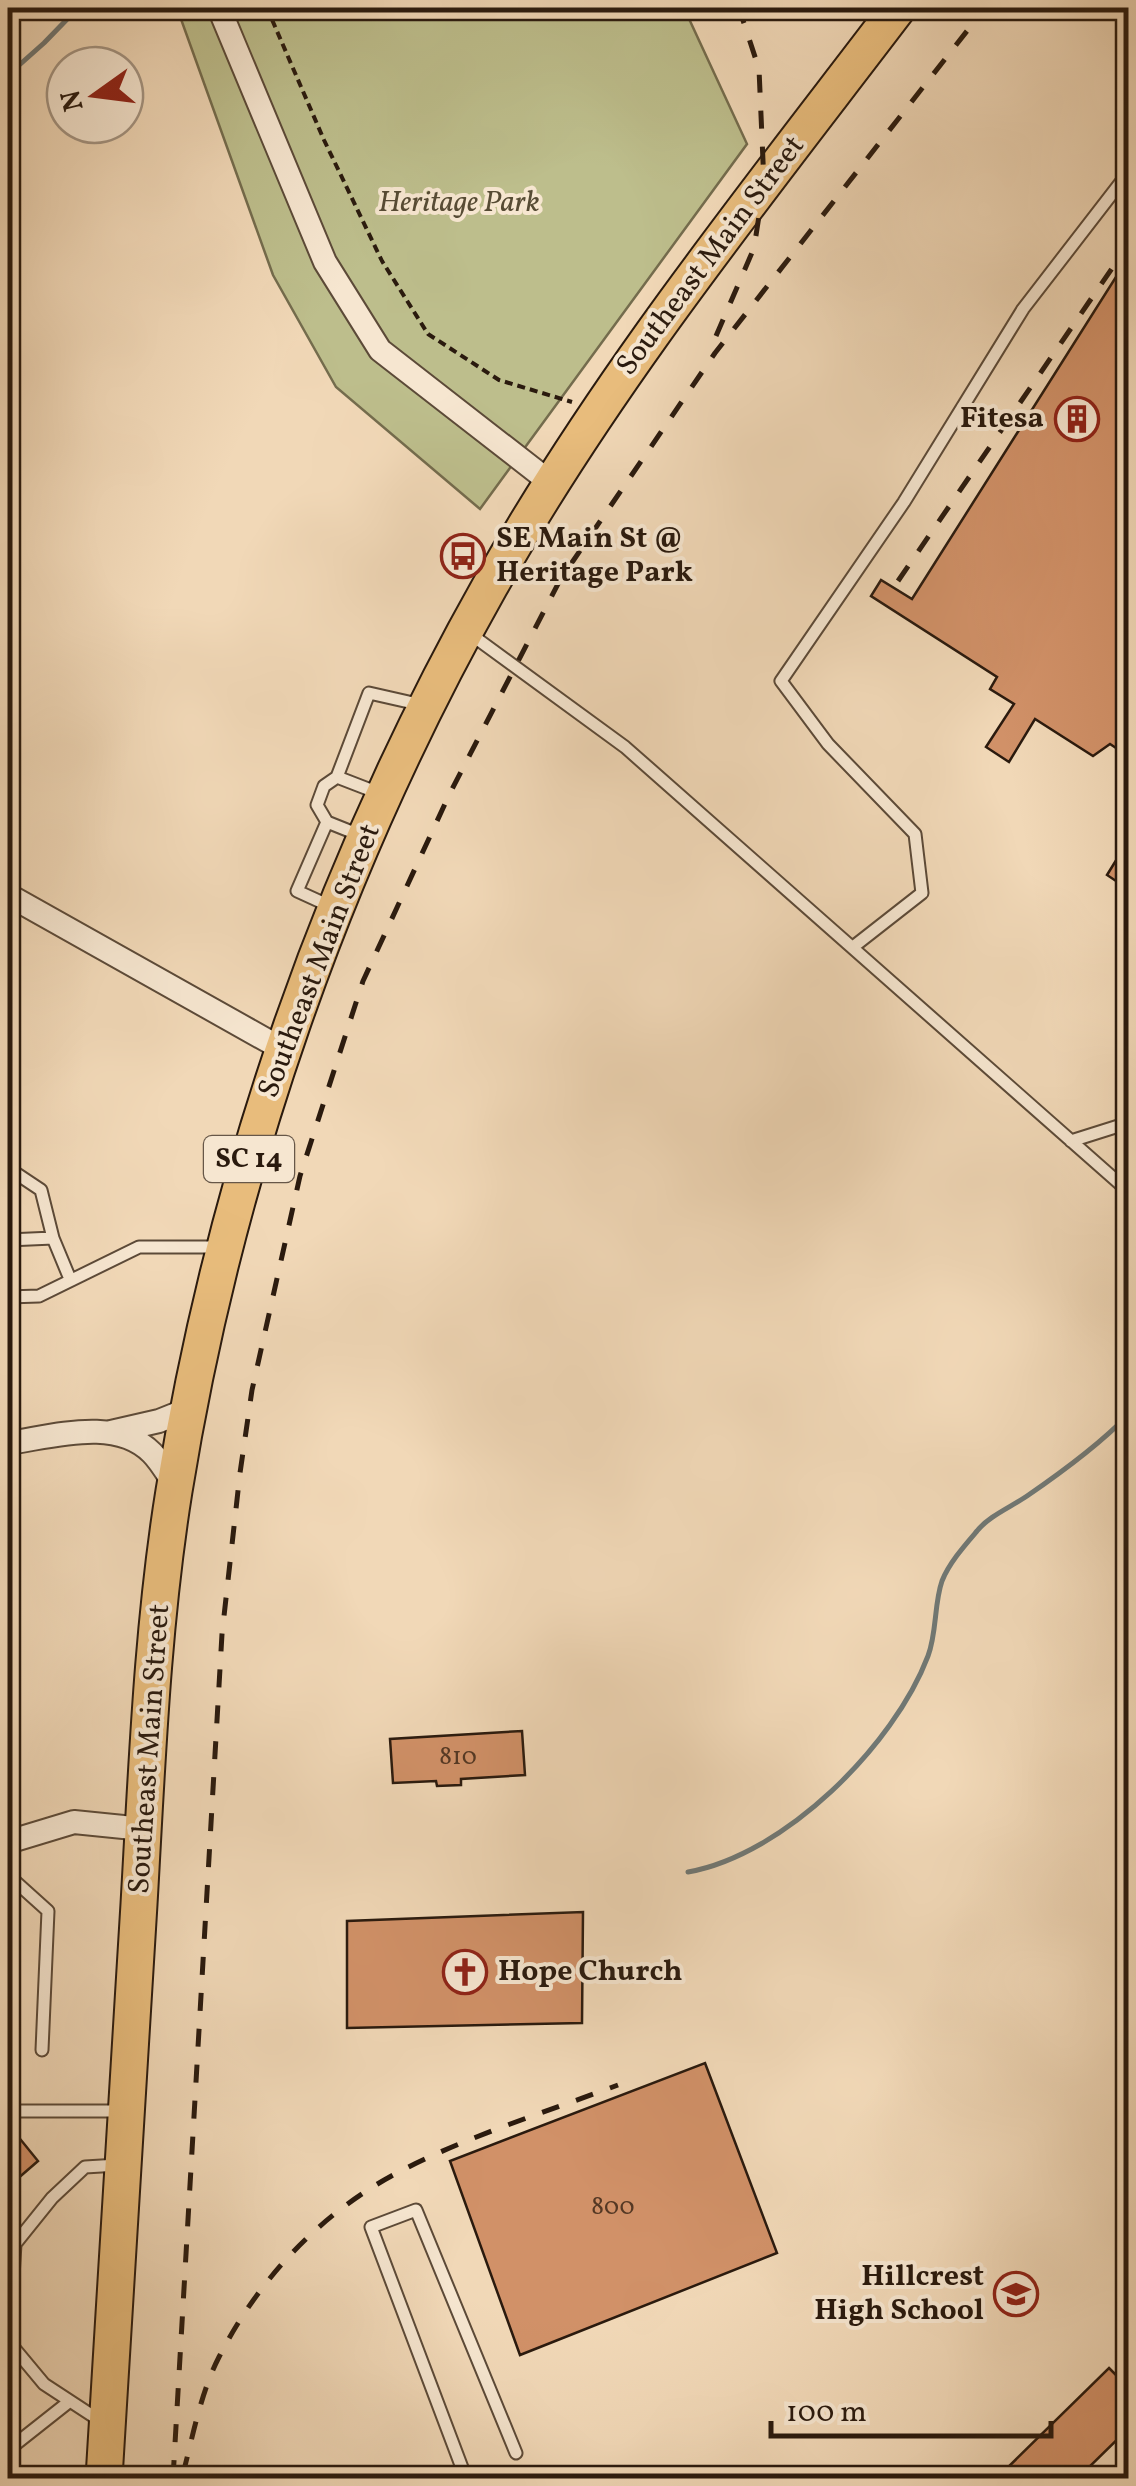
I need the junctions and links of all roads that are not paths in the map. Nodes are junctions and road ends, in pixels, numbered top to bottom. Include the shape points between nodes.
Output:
1 (219, 8) edge
2 (898, 8) edge
3 (1128, 173) edge
4 (551, 483) junction
5 (466, 630) junction
6 (426, 706) junction
7 (337, 778) junction
8 (384, 796) junction
9 (327, 822) junction
10 (365, 837) junction
11 (8, 894) edge
12 (336, 908) junction
13 (853, 947) junction
14 (284, 1050) junction
15 (1128, 1123) edge
16 (1071, 1141) junction
17 (8, 1175) edge
18 (1128, 1190) edge
19 (53, 1238) junction
20 (8, 1240) edge
21 (225, 1247) junction
22 (70, 1279) junction
23 (8, 1296) edge
24 (189, 1408) junction
25 (108, 1432) junction
26 (8, 1443) edge
27 (175, 1485) junction
28 (143, 1829) junction
29 (8, 1842) edge
30 (8, 1875) edge
31 (42, 2050) dead end
32 (8, 2111) edge
33 (126, 2111) junction
34 (122, 2165) junction
35 (70, 2401) junction
36 (107, 2425) junction
37 (8, 2450) edge
38 (516, 2453) dead end
39 (464, 2474) dead end
40 (104, 2478) edge

1 - 4 street via 325,262 380,350
2 - 4 main road, Southeast Main Street / SC 14 via 712,252
3 - 13 lane via 1024,310 781,681 828,744 915,834 922,892
4 - 5 main road, Southeast Main Street / SC 14
5 - 6 main road, Southeast Main Street / SC 14
5 - 13 lane via 625,747
6 - 7 lane via 369,693
6 - 8 main road, Southeast Main Street / SC 14
7 - 8 lane
7 - 9 lane via 324,786 317,805
8 - 10 main road, Southeast Main Street / SC 14
9 - 10 lane
9 - 12 lane via 297,891
10 - 12 main road, Southeast Main Street / SC 14
11 - 14 street
12 - 14 main road, Southeast Main Street / SC 14
13 - 16 lane
14 - 21 main road, Southeast Main Street / SC 14
15 - 16 lane
16 - 18 lane
17 - 19 lane via 41,1190
19 - 20 lane
19 - 22 lane
21 - 22 lane via 139,1247
21 - 24 main road, Southeast Main Street / SC 14
22 - 23 lane via 40,1296
24 - 25 street
24 - 27 main road, Southeast Main Street / SC 14
25 - 26 street
25 - 27 street via 131,1437 152,1453
27 - 28 main road, Southeast Main Street / SC 14 via 153,1667
28 - 29 street via 74,1822
28 - 33 main road, Southeast Main Street / SC 14
30 - 31 lane via 48,1911
32 - 33 lane
33 - 34 main road, Southeast Main Street / SC 14
34 - 35 lane via 84,2167 15,2244 8,2342 44,2384
34 - 36 main road, Southeast Main Street / SC 14
35 - 36 lane
35 - 37 lane
36 - 40 main road, Southeast Main Street / SC 14
38 - 39 lane via 416,2210 370,2227

